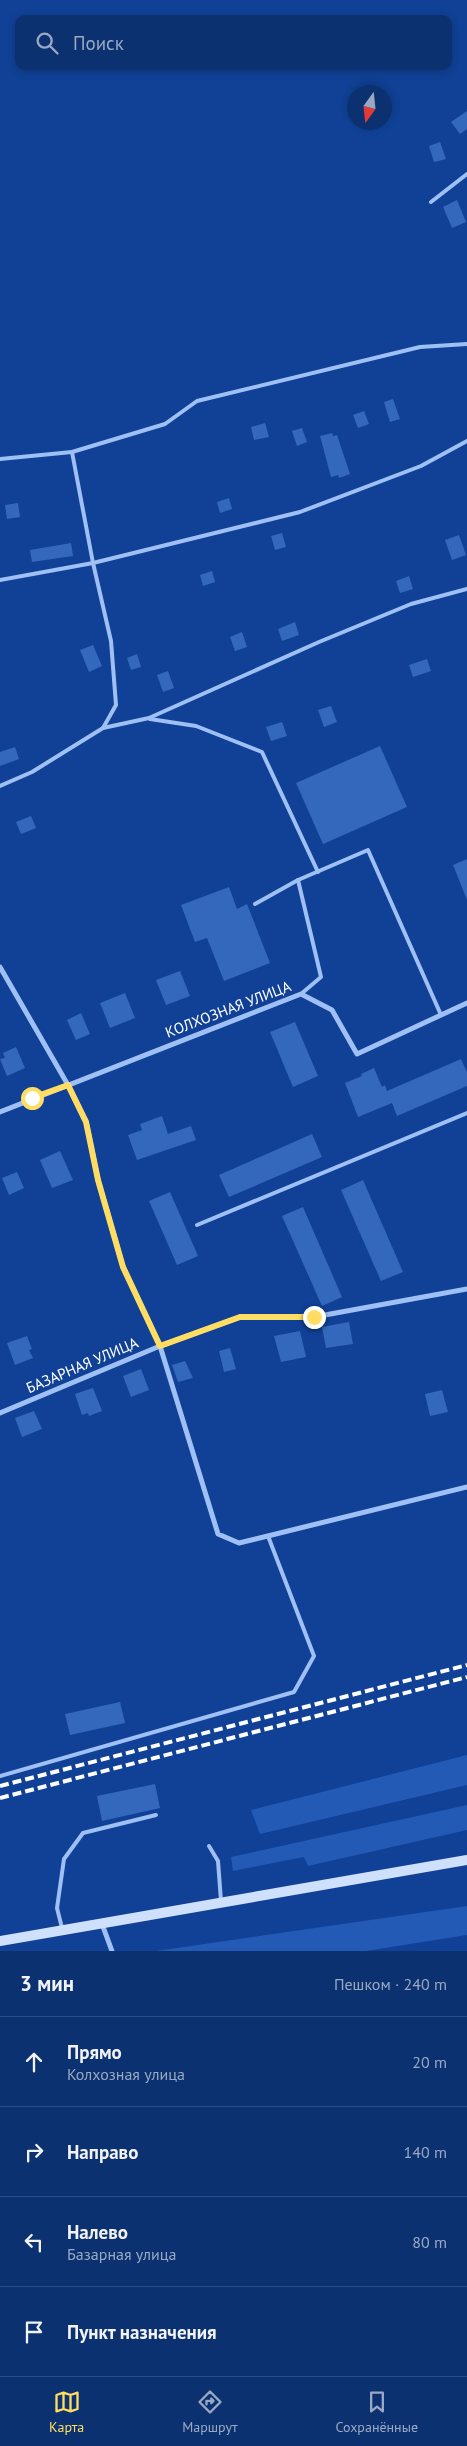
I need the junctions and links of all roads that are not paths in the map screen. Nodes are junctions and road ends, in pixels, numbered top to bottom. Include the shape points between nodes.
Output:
1 (467, 174) edge
2 (431, 202) dead end
3 (467, 344) edge
4 (467, 441) edge
5 (72, 452) junction
6 (0, 459) edge
7 (93, 563) junction
8 (0, 580) edge
9 (467, 589) edge
10 (149, 718) junction
11 (103, 728) junction
12 (0, 786) edge
13 (318, 872) junction
14 (298, 880) junction
15 (255, 904) dead end
16 (0, 967) edge
17 (301, 994) junction
18 (467, 1003) edge
19 (441, 1015) junction
20 (68, 1085) junction
21 (0, 1112) edge
22 (467, 1113) edge
23 (197, 1225) dead end
24 (467, 1289) edge
25 (160, 1346) junction
26 (0, 1413) edge
27 (467, 1487) edge
28 (268, 1536) junction
29 (0, 1776) edge
30 (156, 1815) dead end
31 (209, 1846) dead end
32 (467, 1860) edge
33 (221, 1904) junction
34 (102, 1924) junction
35 (62, 1930) junction
36 (0, 1941) edge
37 (112, 1951) edge

1 - 2 lane
3 - 5 lane via 420,347 197,401 165,424
4 - 7 lane via 421,466 300,512
5 - 6 lane
5 - 7 lane
7 - 8 lane
7 - 11 lane via 111,642 116,705
9 - 10 lane via 411,604
10 - 11 lane
10 - 13 lane via 196,726 262,752
11 - 12 lane via 32,772
13 - 14 lane
13 - 19 lane via 368,850
14 - 15 lane
14 - 17 lane via 321,978
16 - 20 street
17 - 19 street, КОЛХОЗНАЯ УЛИЦА via 332,1010 357,1054
17 - 20 street, КОЛХОЗНАЯ УЛИЦА
18 - 19 street, КОЛХОЗНАЯ УЛИЦА
20 - 21 street, КОЛХОЗНАЯ УЛИЦА
20 - 25 street via 86,1122 98,1180 123,1267
22 - 23 lane
24 - 25 street, БАЗАРНАЯ УЛИЦА via 314,1317 240,1317
25 - 26 street, БАЗАРНАЯ УЛИЦА
25 - 28 street via 218,1534 239,1543
27 - 28 street
28 - 29 lane via 314,1656 294,1692
30 - 35 lane via 83,1833 64,1859 57,1908
31 - 33 lane via 218,1861
32 - 33 main road
33 - 34 main road
34 - 35 main road
34 - 37 street
35 - 36 main road

